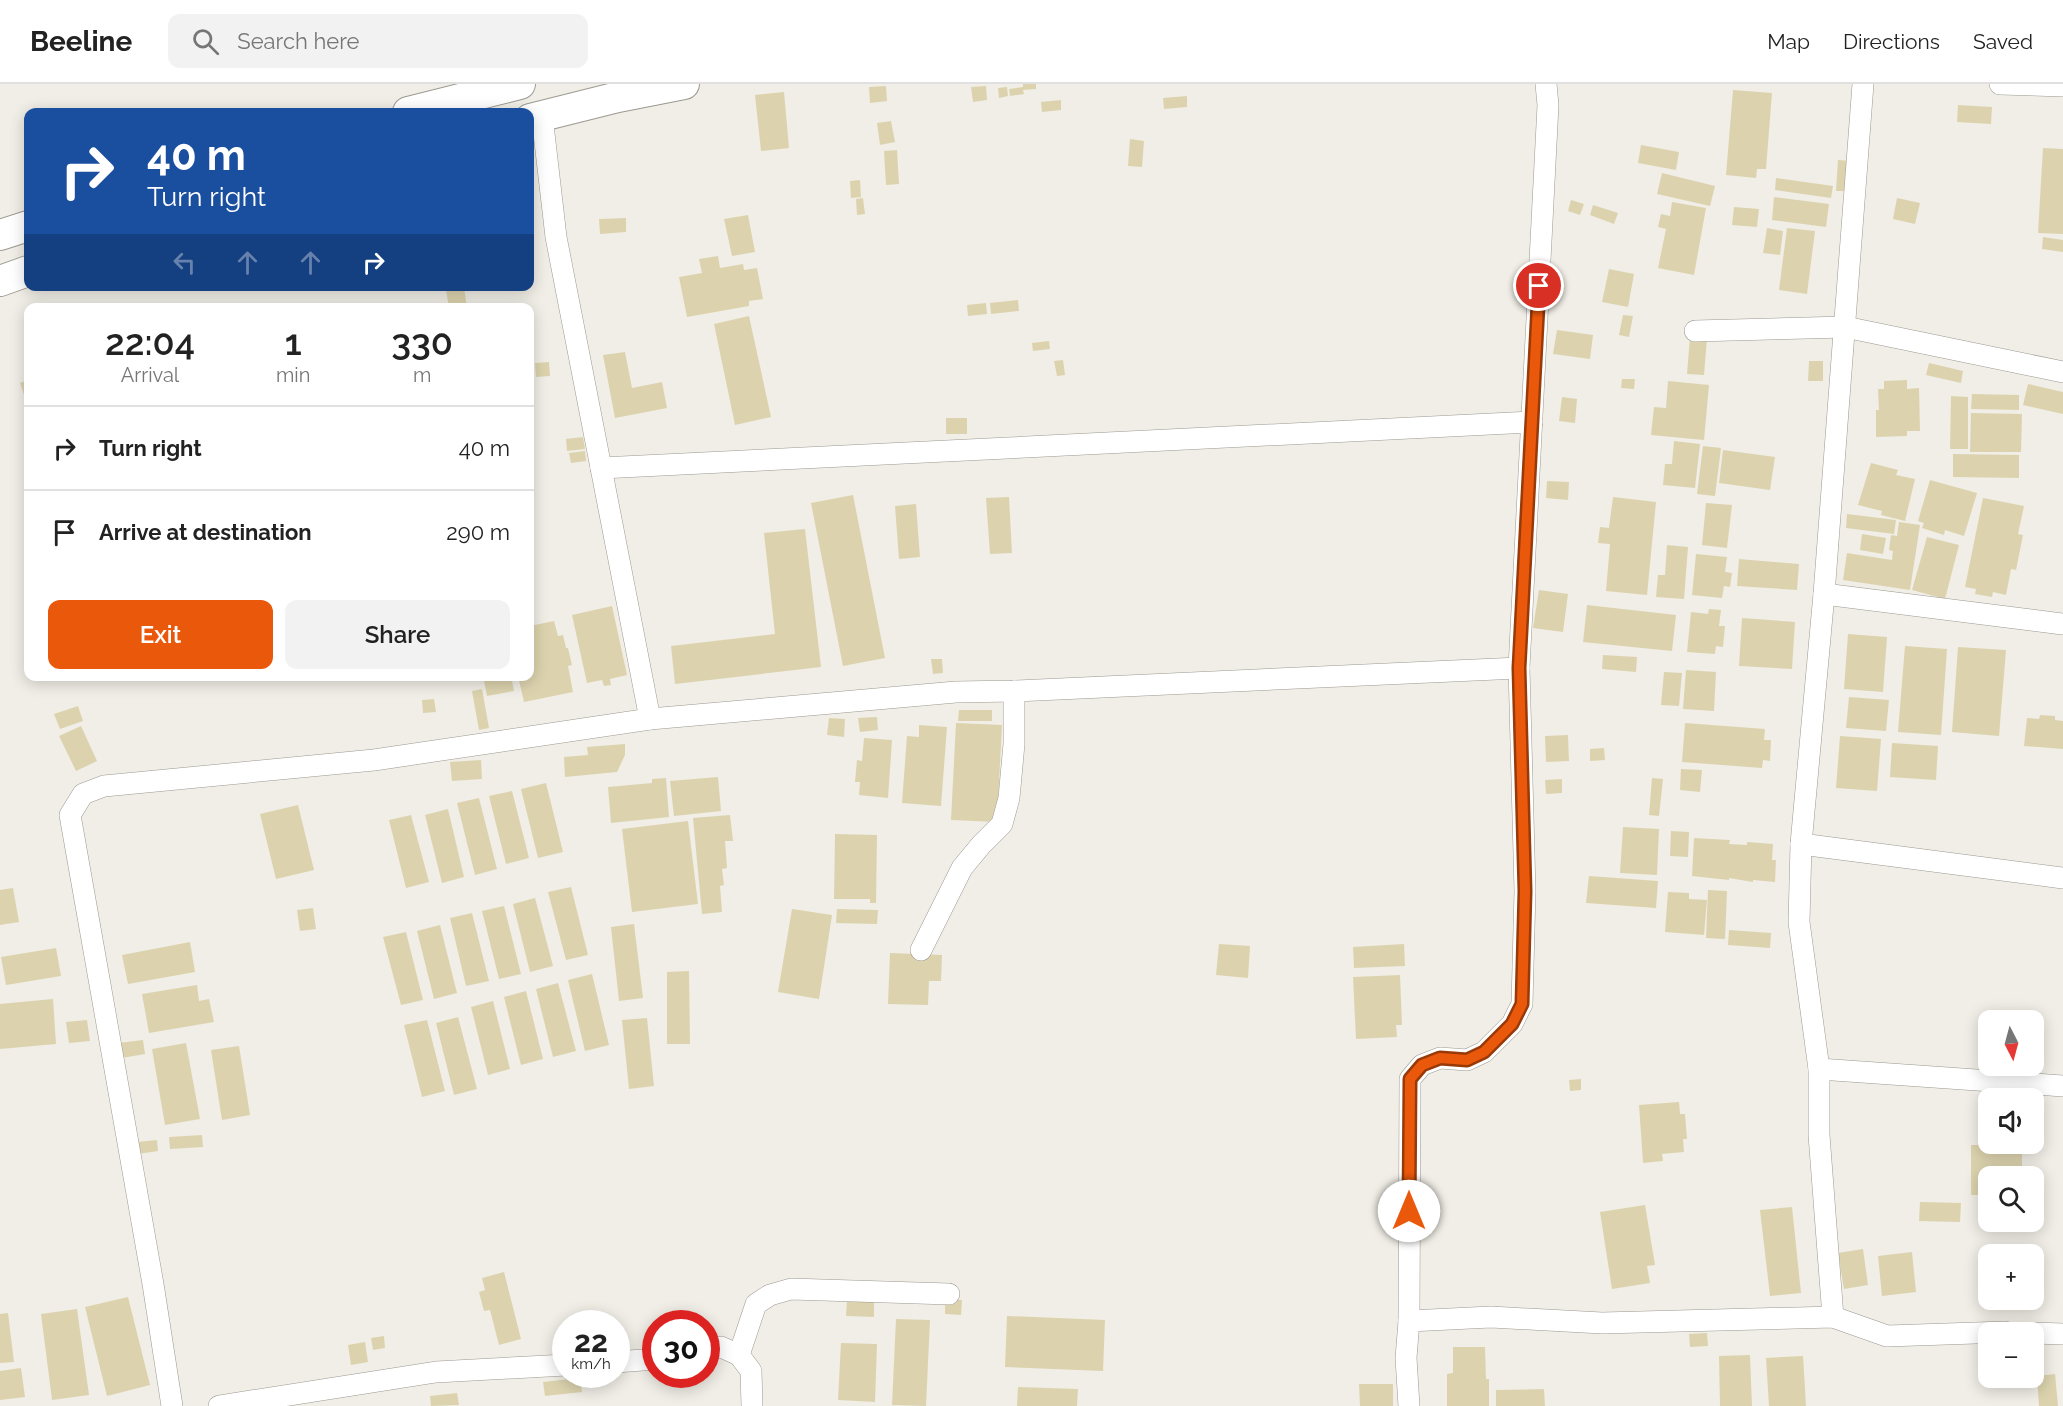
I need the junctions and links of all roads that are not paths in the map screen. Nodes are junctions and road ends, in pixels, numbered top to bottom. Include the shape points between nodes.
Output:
1 (520, 84) edge
2 (684, 84) edge
3 (1546, 84) edge
4 (1863, 84) edge
5 (2000, 84) edge
6 (2063, 86) edge
7 (424, 108) edge
8 (536, 118) edge
9 (24, 227) edge
10 (0, 235) edge
11 (24, 272) edge
12 (0, 281) edge
13 (1845, 327) junction
14 (1695, 331) dead end
15 (2063, 372) edge
16 (1532, 422) junction
17 (601, 468) junction
18 (1824, 594) junction
19 (2063, 624) edge
20 (1519, 668) junction
21 (1014, 691) junction
22 (650, 719) junction
23 (1801, 844) junction
24 (2063, 878) edge
25 (921, 950) dead end
26 (1819, 1069) junction
27 (2063, 1086) edge
28 (949, 1294) dead end
29 (1833, 1317) junction
30 (1409, 1321) junction
31 (1978, 1333) edge
32 (2044, 1333) edge
33 (2063, 1334) edge
34 (720, 1347) edge
35 (739, 1355) junction
36 (552, 1366) edge
37 (172, 1406) edge
38 (219, 1406) edge
39 (752, 1406) edge
40 (1409, 1406) edge

1 - 7 highway
2 - 8 highway
3 - 16 street
4 - 13 street
5 - 6 street
8 - 17 street
9 - 10 highway
11 - 12 highway
13 - 14 street
13 - 15 street
13 - 18 street
16 - 17 street
16 - 20 street
17 - 22 street
18 - 19 street
18 - 23 street
20 - 21 street
20 - 30 street via 1525,891 1522,1004 1512,1024 1484,1052 1467,1060 1440,1058 1422,1065 1410,1079
21 - 22 street via 956,692
21 - 25 street via 1014,744 1002,824 962,868
22 - 37 street via 374,760 104,786 83,794 70,815
23 - 24 street
23 - 26 street via 1799,922
26 - 27 street
26 - 29 street via 1819,1136
28 - 35 street via 791,1289 770,1294 756,1304
29 - 30 street via 1602,1323 1491,1317
29 - 31 street via 1887,1336
30 - 40 street
32 - 33 street
34 - 35 street
35 - 39 street via 751,1371
36 - 38 street via 436,1372

